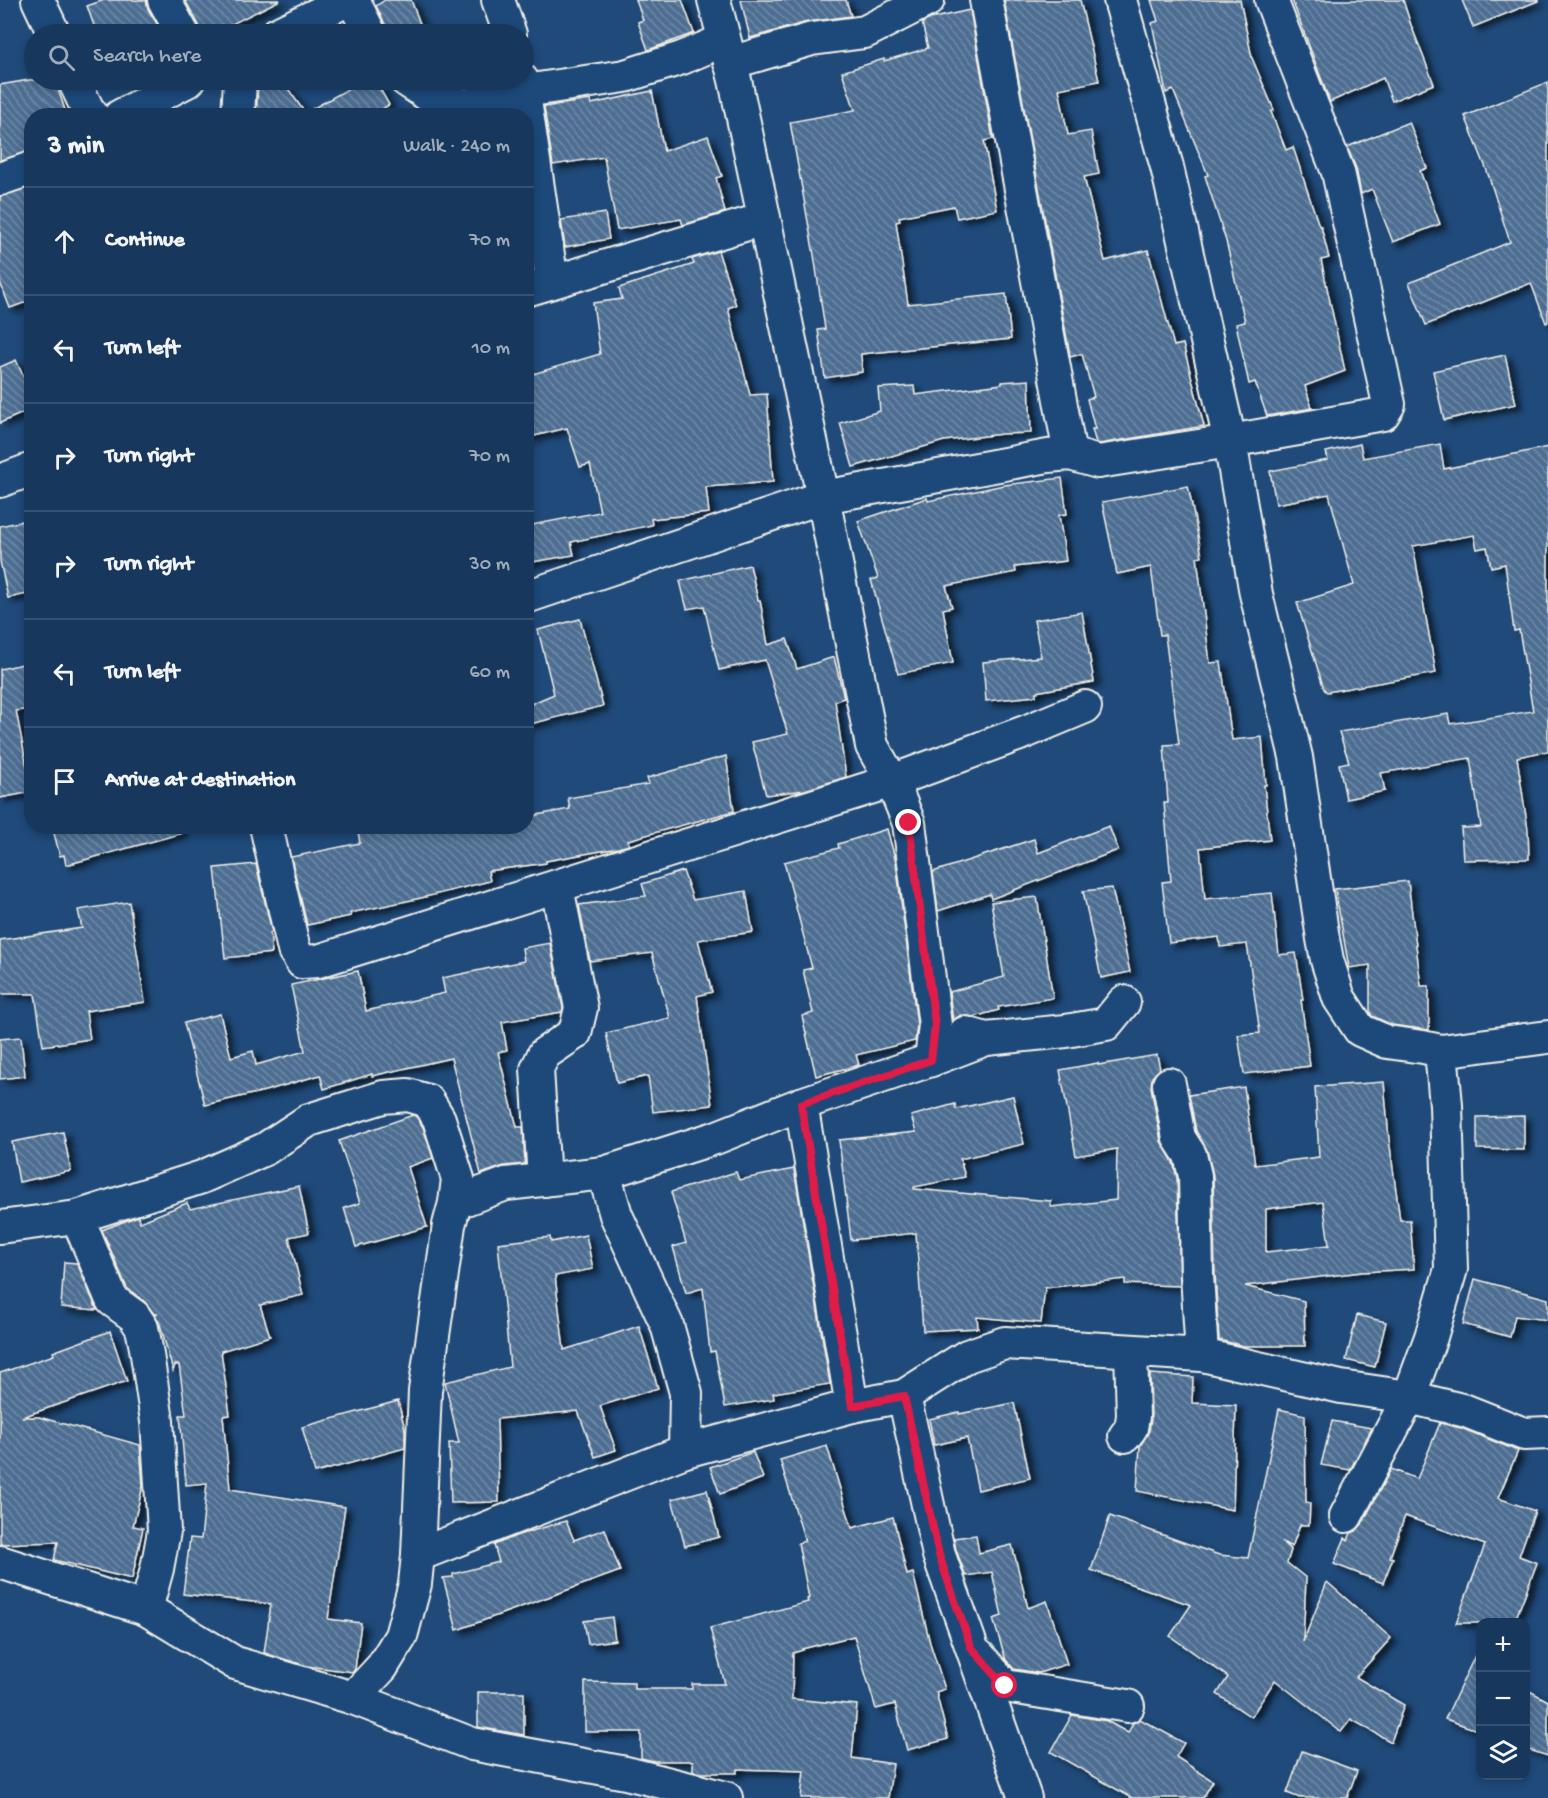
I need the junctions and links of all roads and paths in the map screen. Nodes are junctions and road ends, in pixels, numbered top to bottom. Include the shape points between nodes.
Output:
1 (38, 0) edge
2 (164, 0) edge
3 (347, 0) edge
4 (353, 0) edge
5 (498, 0) edge
6 (714, 0) edge
7 (928, 0) edge
8 (986, 0) edge
9 (1120, 0) edge
10 (1271, 0) edge
11 (49, 24) edge
12 (177, 24) edge
13 (298, 24) edge
14 (365, 24) edge
15 (506, 24) edge
16 (728, 51) junction
17 (534, 84) edge
18 (79, 90) edge
19 (170, 90) edge
20 (239, 90) edge
21 (421, 90) edge
22 (510, 90) edge
23 (524, 90) edge
24 (87, 108) edge
25 (135, 108) edge
26 (238, 108) edge
27 (526, 108) edge
28 (24, 170) edge
29 (0, 178) edge
30 (534, 219) edge
31 (764, 219) junction
32 (539, 286) edge
33 (1230, 441) junction
34 (1070, 454) junction
35 (24, 472) edge
36 (0, 481) edge
37 (823, 497) junction
38 (534, 594) edge
39 (1085, 707) dead end
40 (892, 781) junction
41 (268, 834) edge
42 (557, 887) junction
43 (1124, 1002) dead end
44 (935, 1025) junction
45 (1548, 1037) edge
46 (986, 1039) junction
47 (1441, 1051) junction
48 (931, 1060) junction
49 (1169, 1084) dead end
50 (801, 1104) junction
51 (604, 1173) junction
52 (544, 1180) junction
53 (455, 1203) junction
54 (77, 1217) junction
55 (0, 1227) edge
56 (1131, 1352) junction
57 (1202, 1355) junction
58 (904, 1396) junction
59 (1409, 1397) junction
60 (852, 1406) junction
61 (1548, 1433) edge
62 (1125, 1436) dead end
63 (685, 1451) junction
64 (1346, 1516) dead end
65 (418, 1555) junction
66 (0, 1562) edge
67 (146, 1609) junction
68 (971, 1647) junction
69 (353, 1698) junction
70 (1128, 1706) dead end
71 (726, 1798) edge
72 (1025, 1798) edge

1 - 11 street
2 - 12 street
3 - 13 street
4 - 14 street
5 - 15 street
6 - 16 street
7 - 16 street via 865,32
8 - 34 street
9 - 33 street via 1167,167
10 - 33 street via 1338,172 1389,404 1383,414 1370,418
16 - 17 street via 682,58 624,76
16 - 31 street
18 - 24 street
19 - 25 street
20 - 26 street
21 - 22 street via 434,99 466,105
23 - 27 street
28 - 29 street
30 - 32 street
31 - 32 street
31 - 37 street
33 - 34 street via 1098,462
33 - 47 street via 1256,594 1296,757 1323,939 1339,998 1360,1030 1387,1042
34 - 37 street
35 - 36 street
37 - 38 street
37 - 40 street via 872,746
39 - 40 street
40 - 42 street
40 - 44 street via 909,823
41 - 42 street via 294,950 302,962 318,961
42 - 52 street via 581,1008 575,1034 544,1054 537,1070
43 - 46 street via 1106,1024
44 - 46 street
44 - 48 street
45 - 47 street
46 - 48 street
47 - 59 street via 1451,1269
48 - 50 street
49 - 57 street via 1179,1138 1190,1155 1195,1176
50 - 51 street via 715,1138
50 - 60 street
51 - 52 street
51 - 63 street via 616,1215 667,1324 686,1393
52 - 53 street via 506,1184
53 - 54 street via 458,1179 439,1119 428,1101 408,1095 383,1097 309,1120 266,1149 202,1177
53 - 65 street via 425,1391
54 - 55 street
54 - 67 street via 112,1300 135,1316 146,1348 157,1421 164,1531
56 - 57 street
56 - 58 street via 1005,1344 967,1356
56 - 62 street via 1133,1416
57 - 59 street via 1341,1387
58 - 60 street
58 - 68 street via 939,1555
59 - 61 street via 1466,1411 1524,1434
59 - 64 street
60 - 63 street
63 - 65 street
65 - 69 street via 415,1584 401,1636 382,1667
66 - 67 street
67 - 69 street via 235,1663
68 - 70 street via 1005,1686
68 - 72 street
69 - 71 street via 472,1744 626,1773

